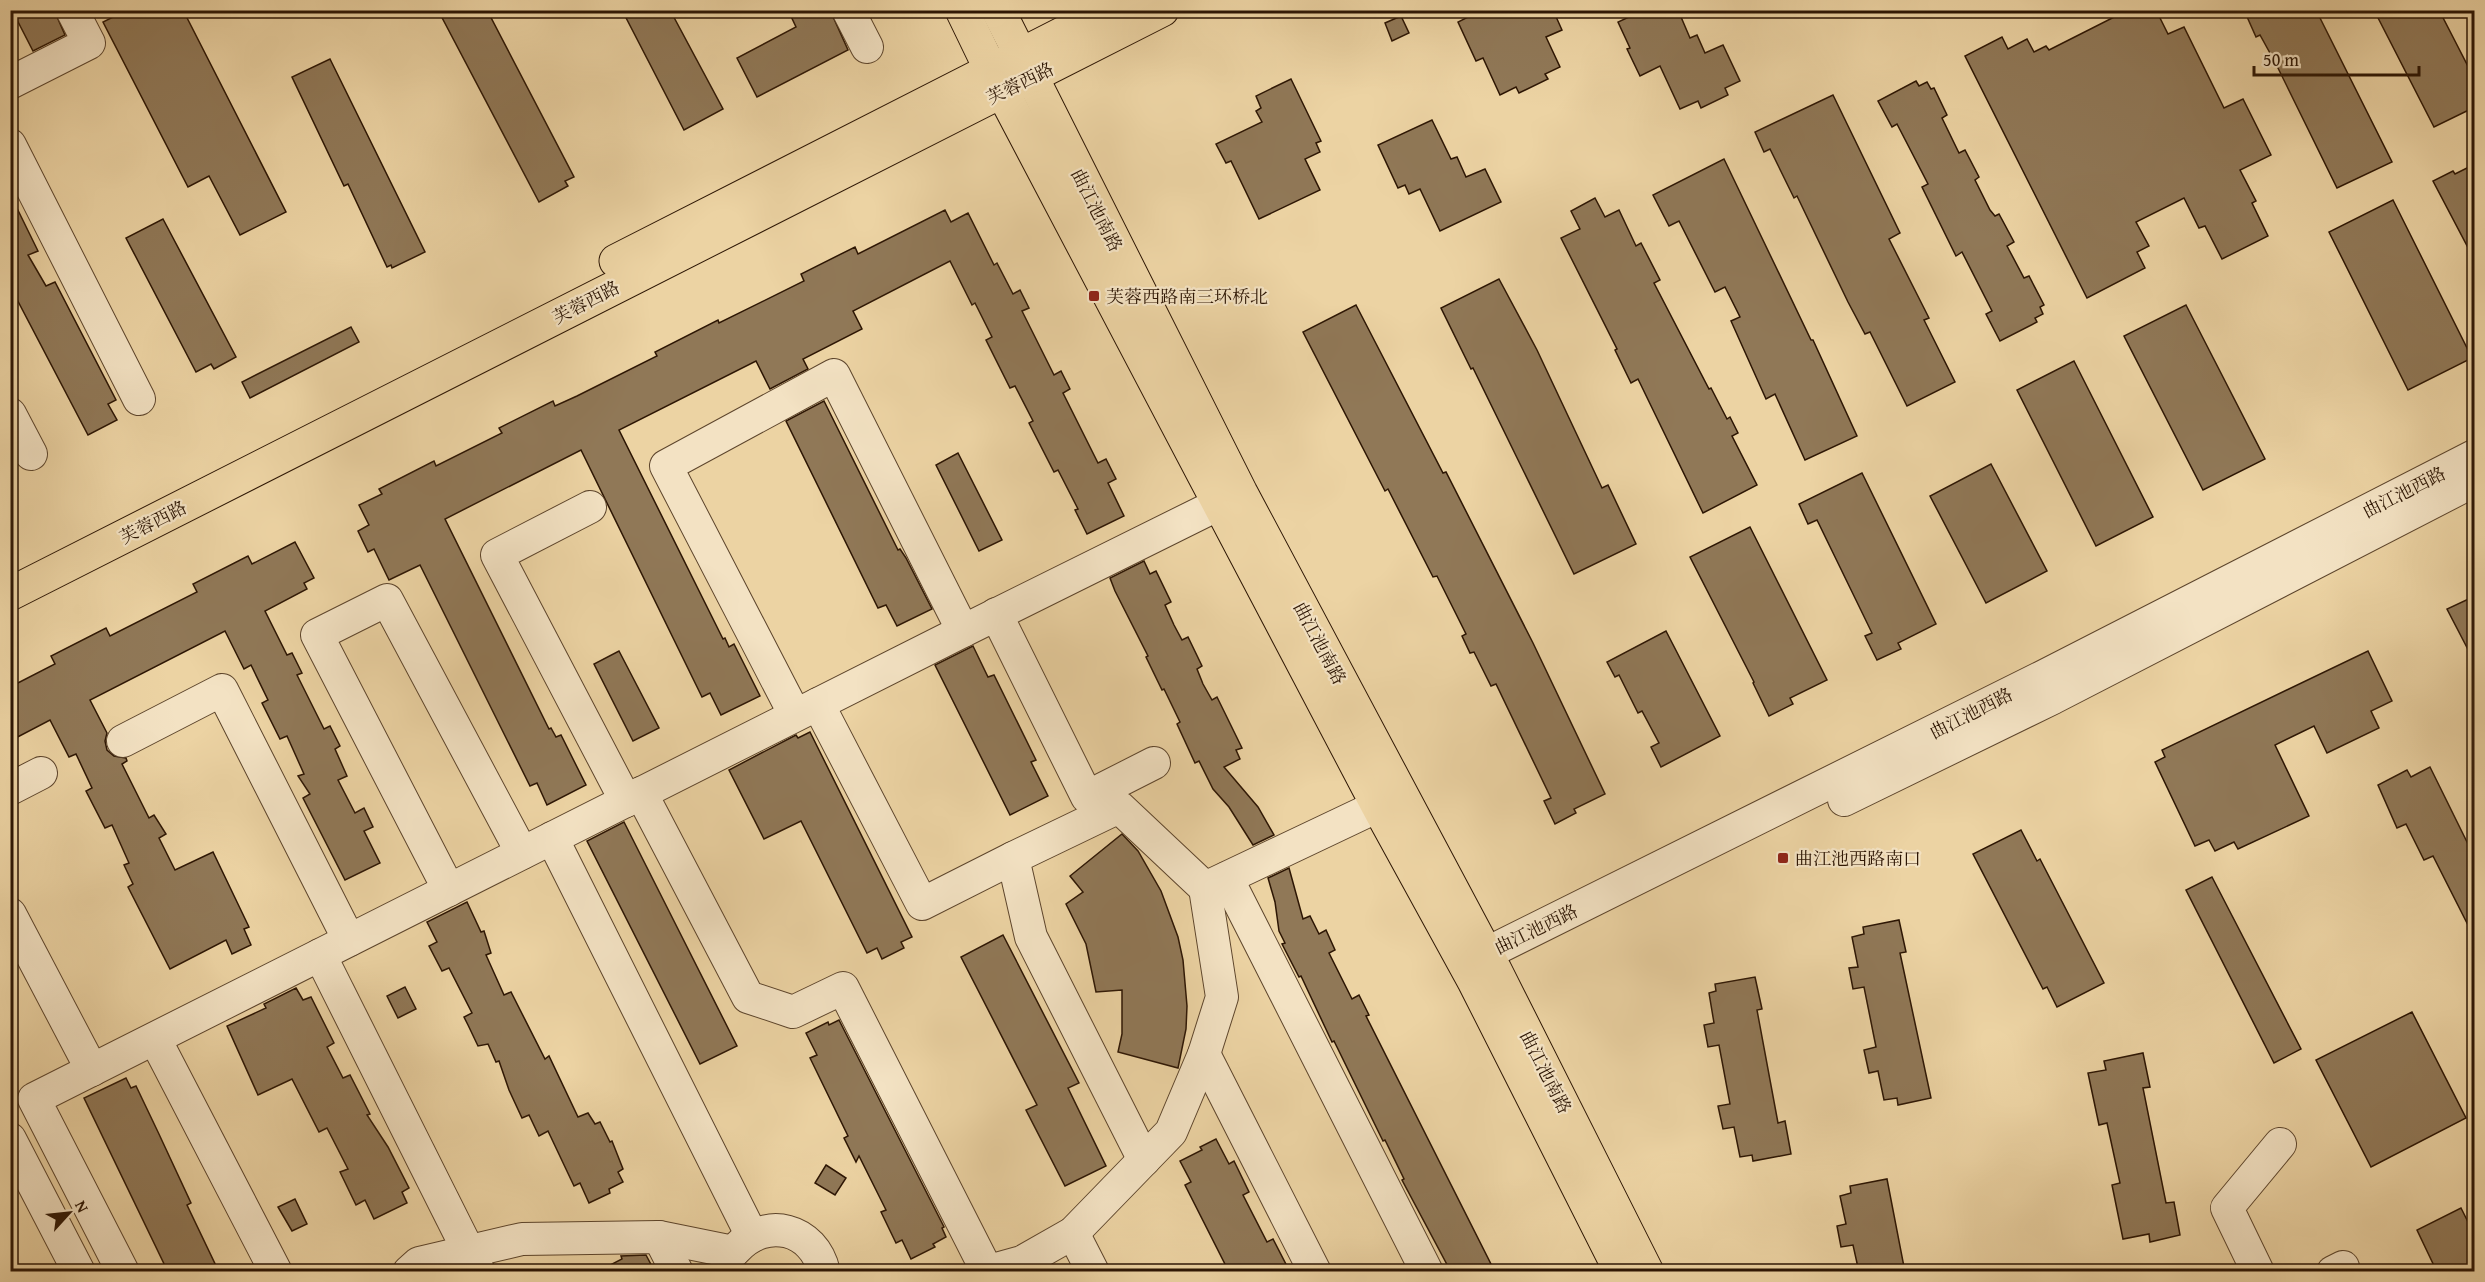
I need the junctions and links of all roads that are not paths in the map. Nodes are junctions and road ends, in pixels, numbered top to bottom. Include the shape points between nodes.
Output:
1 (72, 10) edge
2 (848, 10) edge
3 (962, 10) edge
4 (998, 10) edge
5 (1109, 10) edge
6 (1162, 10) edge
7 (867, 47) dead end
8 (1011, 74) junction
9 (10, 82) edge
10 (10, 145) edge
11 (139, 399) dead end
12 (10, 414) edge
13 (31, 454) dead end
14 (2475, 456) edge
15 (2475, 480) edge
16 (1219, 504) junction
17 (590, 507) dead end
18 (10, 570) edge
19 (10, 594) edge
20 (996, 614) junction
21 (963, 631) junction
22 (806, 710) junction
23 (123, 741) dead end
24 (1154, 763) dead end
25 (41, 773) dead end
26 (10, 789) edge
27 (634, 797) junction
28 (1378, 806) junction
29 (552, 838) junction
30 (522, 853) junction
31 (1013, 858) junction
32 (1216, 883) junction
33 (449, 890) junction
34 (10, 914) edge
35 (349, 940) junction
36 (320, 955) junction
37 (1480, 967) junction
38 (155, 1039) junction
39 (1204, 1054) junction
40 (92, 1070) junction
41 (10, 1139) edge
42 (2280, 1144) dead end
43 (1144, 1160) junction
44 (1073, 1233) junction
45 (659, 1237) junction
46 (737, 1253) edge
47 (474, 1261) edge
48 (986, 1271) edge
49 (79, 1272) edge
50 (123, 1272) edge
51 (276, 1272) edge
52 (409, 1272) edge
53 (677, 1272) edge
54 (824, 1272) edge
55 (1093, 1272) edge
56 (1316, 1272) edge
57 (1427, 1272) edge
58 (1621, 1272) edge
59 (1647, 1272) edge
60 (2258, 1272) edge

1 - 9 street via 89,43
2 - 7 street
3 - 8 main road
4 - 8 main road, 曲江池南路
5 - 8 main road, 芙蓉西路
6 - 8 main road, 芙蓉西路
8 - 16 main road, 曲江池南路
8 - 18 main road, 芙蓉西路
8 - 19 main road, 芙蓉西路
8 - 37 main road, 曲江池南路 via 1240,493
10 - 11 street
12 - 13 street
14 - 37 street, 曲江池西路
15 - 37 street, 曲江池西路 via 2053,698
16 - 20 street
16 - 28 main road, 曲江池南路
17 - 27 street via 497,555
20 - 21 street
20 - 24 street via 1087,797
21 - 22 street
21 - 22 street via 834,375 666,466
22 - 27 street
22 - 31 street via 921,904
23 - 35 street via 222,690
25 - 26 street
27 - 29 street
27 - 48 street via 748,997 793,1012 843,988
28 - 32 street
28 - 37 main road, 曲江池南路
29 - 30 street
29 - 46 street
30 - 33 street
30 - 33 street via 387,600 317,635
31 - 32 street via 1119,807
31 - 43 street via 1031,937
32 - 39 street via 1222,997
32 - 57 street
33 - 35 street
34 - 40 street
35 - 36 street
36 - 38 street
36 - 47 street
37 - 58 main road, 曲江池南路
37 - 59 main road, 曲江池南路
38 - 40 street
38 - 51 street
39 - 43 street via 1171,1132
39 - 56 street
40 - 50 street via 34,1099
41 - 49 street
42 - 60 street via 2227,1208
43 - 44 street
44 - 48 street via 1022,1262
44 - 55 street
45 - 46 street
45 - 47 street via 522,1239
45 - 53 street
46 - 54 street via 760,1232 786,1231 802,1238 817,1253
47 - 52 street via 418,1263

